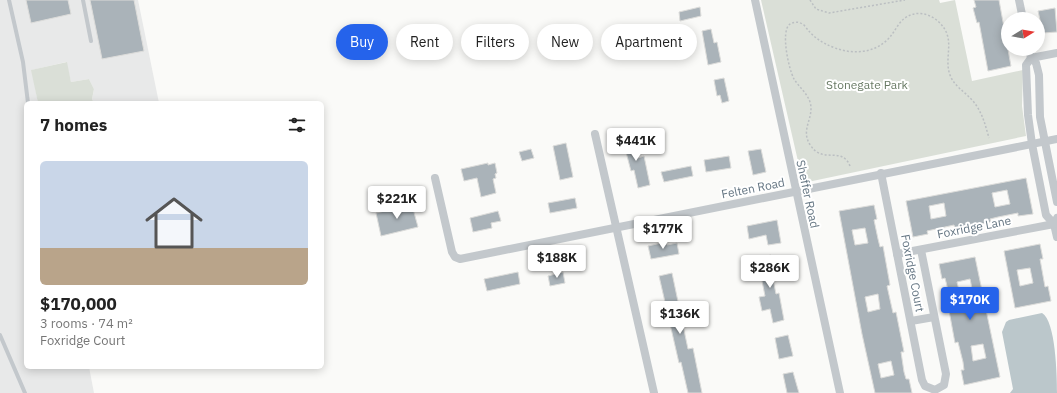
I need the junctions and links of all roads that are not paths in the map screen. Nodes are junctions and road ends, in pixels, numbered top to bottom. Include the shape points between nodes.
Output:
1 (9, 0) edge
2 (83, 0) edge
3 (755, 0) edge
4 (1019, 0) edge
5 (1022, 12) edge
6 (91, 41) dead end
7 (1057, 53) edge
8 (1031, 58) junction
9 (28, 101) edge
10 (595, 134) dead end
11 (1057, 139) edge
12 (1045, 141) junction
13 (1032, 144) junction
14 (881, 173) junction
15 (435, 178) dead end
16 (795, 192) junction
17 (1057, 202) edge
18 (1056, 221) edge
19 (616, 227) junction
20 (1057, 236) edge
21 (921, 250) junction
22 (897, 254) junction
23 (934, 317) junction
24 (911, 321) junction
25 (0, 335) edge
26 (25, 393) edge
27 (654, 393) edge
28 (840, 393) edge

1 - 9 lane via 23,62
2 - 6 lane
3 - 16 street, Sheffer Road
4 - 5 street
7 - 8 street
8 - 12 street via 1036,63 1039,74 1039,108
8 - 13 street via 1026,66
10 - 19 street
11 - 12 street, Felten Road
12 - 13 street, Felten Road
12 - 17 street
13 - 14 street, Felten Road
13 - 18 street via 1046,215
14 - 16 street, Felten Road
14 - 22 street, Foxridge Court
15 - 19 street, Felten Road via 455,257
16 - 19 street, Felten Road
16 - 28 street, Sheffer Road
18 - 20 street
18 - 21 street, Foxridge Lane
19 - 27 street
21 - 22 street, Foxridge Lane
21 - 23 street, Foxridge Court
22 - 24 street, Foxridge Court
23 - 24 street
23 - 24 street, Foxridge Court via 946,380 944,385 935,390 925,386 922,380
25 - 26 lane

